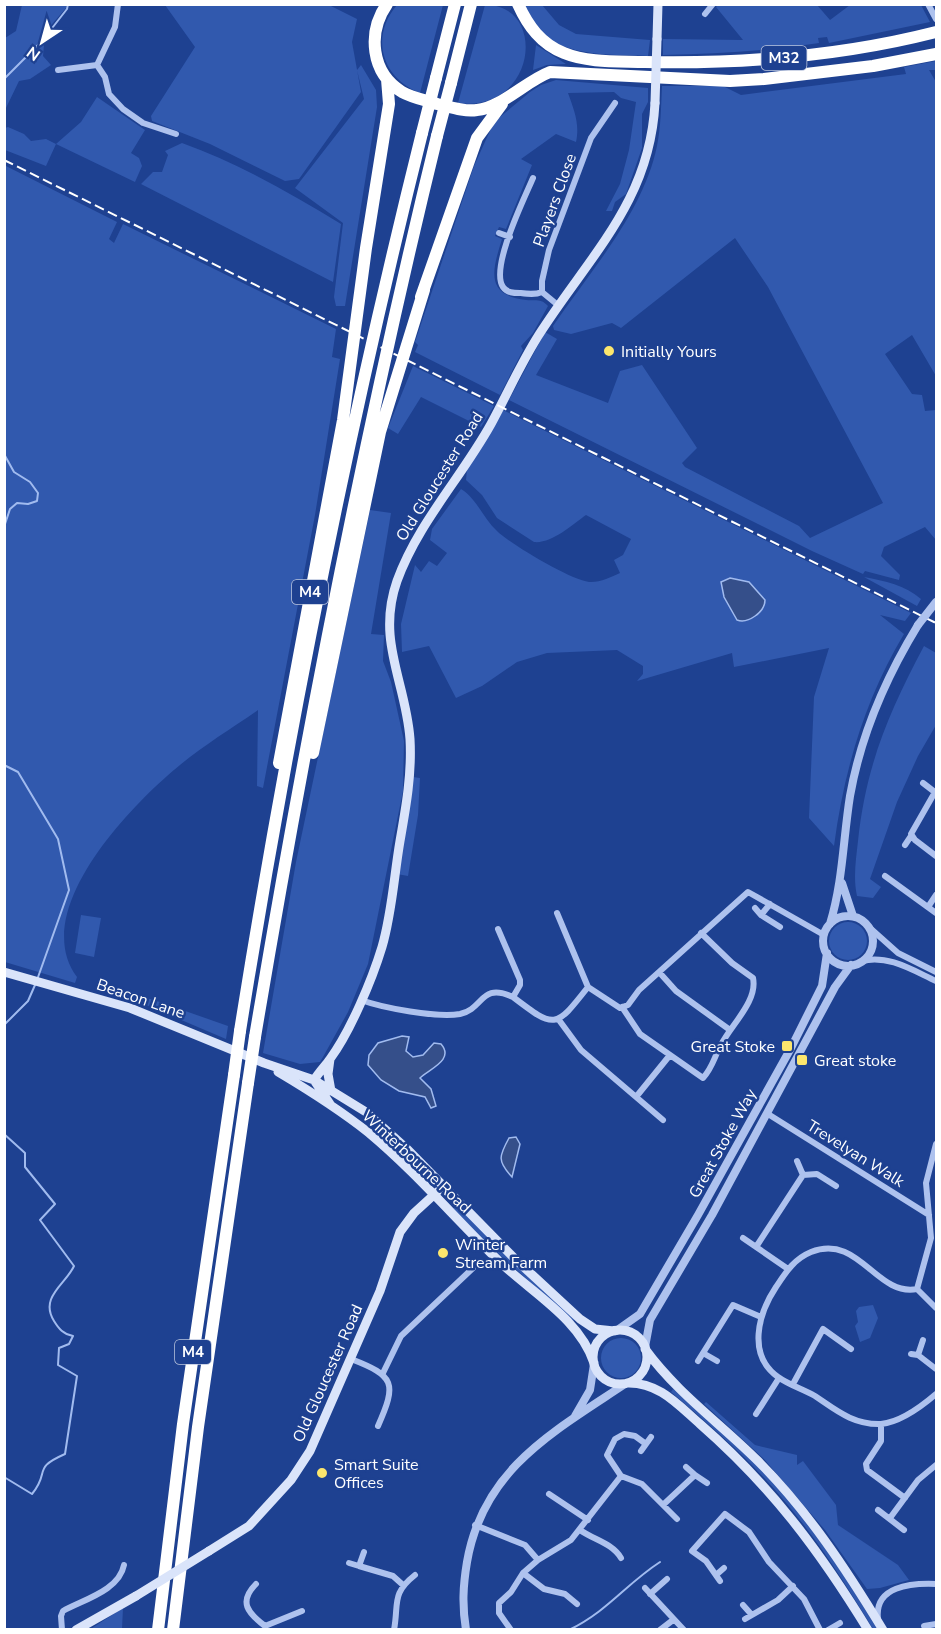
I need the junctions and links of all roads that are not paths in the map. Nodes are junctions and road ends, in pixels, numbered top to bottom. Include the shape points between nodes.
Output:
1 (118, 4) edge
2 (387, 4) edge
3 (511, 4) edge
4 (518, 4) edge
5 (658, 4) edge
6 (713, 4) edge
7 (929, 5) edge
8 (454, 7) edge
9 (470, 9) edge
10 (705, 14) dead end
11 (524, 17) junction
12 (936, 19) edge
13 (936, 32) edge
14 (936, 46) edge
15 (936, 54) edge
16 (97, 65) junction
17 (58, 70) dead end
18 (707, 78) junction
19 (387, 80) junction
20 (510, 95) junction
21 (615, 103) dead end
22 (176, 134) dead end
23 (533, 178) dead end
24 (499, 233) dead end
25 (510, 237) junction
26 (424, 290) junction
27 (542, 292) junction
28 (558, 306) junction
29 (347, 533) junction
30 (936, 601) edge
31 (923, 783) dead end
32 (936, 793) edge
33 (913, 838) junction
34 (905, 844) dead end
35 (936, 856) edge
36 (885, 876) dead end
37 (282, 878) junction
38 (842, 880) junction
39 (936, 895) edge
40 (770, 904) junction
41 (928, 907) junction
42 (755, 908) dead end
43 (557, 913) dead end
44 (936, 913) edge
45 (761, 915) junction
46 (853, 916) junction
47 (830, 924) junction
48 (780, 927) dead end
49 (870, 928) junction
50 (498, 929) dead end
51 (701, 933) junction
52 (824, 934) junction
53 (255, 936) junction
54 (827, 953) junction
55 (862, 961) junction
56 (851, 965) junction
57 (4, 972) edge
58 (659, 972) junction
59 (936, 972) edge
60 (936, 981) edge
61 (588, 987) junction
62 (513, 997) junction
63 (361, 1000) junction
64 (622, 1007) junction
65 (559, 1020) junction
66 (730, 1030) junction
67 (670, 1055) junction
68 (330, 1059) junction
69 (264, 1063) junction
70 (314, 1080) junction
71 (331, 1090) junction
72 (636, 1097) junction
73 (330, 1104) junction
74 (768, 1114) junction
75 (663, 1120) dead end
76 (936, 1144) edge
77 (797, 1161) dead end
78 (803, 1175) junction
79 (443, 1186) junction
80 (836, 1186) dead end
81 (434, 1196) junction
82 (929, 1215) junction
83 (744, 1238) dead end
84 (756, 1247) junction
85 (473, 1268) dead end
86 (788, 1269) junction
87 (917, 1289) junction
88 (936, 1308) edge
89 (761, 1317) junction
90 (615, 1331) junction
91 (923, 1340) dead end
92 (645, 1348) junction
93 (851, 1349) dead end
94 (703, 1353) junction
95 (911, 1354) dead end
96 (918, 1355) junction
97 (351, 1359) junction
98 (717, 1360) dead end
99 (698, 1361) dead end
100 (594, 1363) junction
101 (936, 1369) edge
102 (383, 1373) junction
103 (779, 1378) junction
104 (626, 1383) junction
105 (793, 1384) junction
106 (936, 1394) edge
107 (756, 1414) dead end
108 (574, 1416) junction
109 (881, 1424) junction
110 (378, 1426) dead end
111 (651, 1437) dead end
112 (646, 1444) junction
113 (641, 1451) dead end
114 (936, 1465) edge
115 (686, 1467) dead end
116 (695, 1475) junction
117 (621, 1476) junction
118 (707, 1483) dead end
119 (549, 1494) dead end
120 (904, 1498) junction
121 (556, 1499) junction
122 (664, 1504) junction
123 (552, 1505) dead end
124 (878, 1510) dead end
125 (890, 1518) junction
126 (676, 1519) dead end
127 (588, 1520) junction
128 (476, 1525) junction
129 (580, 1530) junction
130 (904, 1530) dead end
131 (364, 1552) dead end
132 (621, 1558) dead end
133 (538, 1560) junction
134 (349, 1563) dead end
135 (124, 1565) dead end
136 (359, 1566) junction
137 (724, 1568) dead end
138 (523, 1573) junction
139 (415, 1575) dead end
140 (667, 1579) dead end
141 (256, 1584) dead end
142 (936, 1584) edge
143 (403, 1585) junction
144 (793, 1586) junction
145 (577, 1604) dead end
146 (743, 1605) dead end
147 (296, 1609) dead end
148 (751, 1614) junction
149 (745, 1619) dead end
150 (673, 1620) junction
151 (840, 1623) dead end
152 (880, 1626) edge
153 (265, 1628) edge
154 (62, 1629) edge
155 (76, 1629) edge
156 (158, 1629) edge
157 (173, 1629) edge
158 (394, 1629) edge
159 (466, 1629) edge
160 (511, 1629) edge
161 (660, 1629) edge
162 (684, 1629) edge
163 (820, 1629) edge
164 (828, 1629) edge
165 (868, 1629) edge

1 - 16 street via 115,27
2 - 19 highway via 374,40 378,63
3 - 11 highway, M32
4 - 11 highway
5 - 28 main road, Old Gloucester Road, bridge via 651,142 635,190 618,221
6 - 10 street
7 - 12 street
8 - 53 highway, M4, bridge via 353,424
9 - 29 highway, M4, bridge via 393,316
11 - 13 highway, M32 via 540,39 565,54 629,61 792,57
14 - 18 highway, M32 via 818,68
15 - 18 highway, M32 via 818,74 730,81
16 - 17 street
16 - 22 street via 110,94 123,109 143,123
18 - 20 highway, M32 via 550,72
19 - 20 highway, M32 via 407,95 467,110 486,108
19 - 53 highway, M4 via 389,104 343,420 261,864
20 - 26 highway, M4 via 477,138
21 - 27 street, Players Close via 591,138 549,250
23 - 25 street
24 - 25 street
25 - 27 street via 500,267 502,286 513,293
26 - 29 highway, M4 via 390,386
26 - 37 highway, M4 via 380,432 297,830
27 - 28 street
28 - 63 main road, Old Gloucester Road via 528,352 490,426 422,528 396,584 389,613 389,642 408,724 410,780 386,932
29 - 37 highway, M4
30 - 38 street, bridge via 918,625 882,691 862,745 850,797
31 - 32 street
32 - 33 street via 912,829
33 - 34 street
33 - 35 street
36 - 41 street
37 - 157 highway, M4, bridge via 203,1392
38 - 46 street
38 - 47 street
39 - 41 street
40 - 45 street
40 - 51 street via 748,892
40 - 52 street
41 - 44 street
42 - 45 street
43 - 61 street
45 - 48 street
46 - 47 street via 840,917
46 - 49 street
47 - 52 street
49 - 55 street via 871,949
49 - 59 street via 898,953
50 - 62 street via 520,980
51 - 58 street
51 - 66 street via 753,978 751,996
52 - 54 street
53 - 156 highway, M4, bridge via 185,1412
54 - 56 street via 837,963
54 - 90 street, Great Stoke Way via 822,986 698,1215 643,1310
55 - 56 street
55 - 60 street via 889,960
56 - 74 street, Great Stoke Way via 835,987
57 - 69 main road, Beacon Lane via 130,1008
58 - 64 street
58 - 66 street via 676,991
61 - 64 street
61 - 65 street
62 - 63 street via 502,992 487,993 469,1010 449,1015
62 - 65 street via 544,1020
63 - 68 main road, Old Gloucester Road
64 - 67 street via 640,1034
65 - 72 street via 581,1050
66 - 67 street via 711,1070 703,1078
67 - 72 street
68 - 70 main road, Old Gloucester Road
68 - 71 main road, Old Gloucester Road
69 - 70 main road, Winterbourne Road
69 - 73 main road, Winterbourne Road
70 - 71 main road, Winterbourne Road
70 - 73 main road
71 - 79 main road, Winterbourne Road via 366,1112
72 - 75 street
73 - 81 main road, Winterbourne Road via 369,1134
74 - 82 street, Trevelyan Walk
74 - 92 street, Great Stoke Way via 650,1320
76 - 82 street via 926,1183
77 - 78 street
78 - 80 street via 817,1174
78 - 84 street
79 - 81 main road, Old Gloucester Road
79 - 90 main road, Winterbourne Road via 580,1319 595,1329
81 - 97 main road, Old Gloucester Road via 400,1232
81 - 100 main road, Winterbourne Road via 579,1333
82 - 87 street via 931,1238
83 - 84 street
84 - 86 street
85 - 102 street via 401,1336
86 - 87 street via 812,1252 841,1250 891,1285 906,1291
86 - 89 street
87 - 88 street
89 - 94 street via 733,1305
89 - 103 street via 760,1353
90 - 92 main road via 633,1334
90 - 100 main road via 606,1334 596,1346
91 - 96 street
92 - 104 main road via 644,1370
92 - 152 main road via 683,1394 783,1488 820,1533
93 - 105 street via 823,1329
94 - 98 street
94 - 99 street
95 - 96 street
96 - 101 street
97 - 102 street
97 - 155 main road, Old Gloucester Road, bridge via 310,1451 291,1480 249,1526
100 - 104 main road via 603,1377 617,1384
100 - 108 street via 590,1389
102 - 110 street via 392,1392
103 - 105 street
103 - 107 street
104 - 108 street
104 - 165 main road via 647,1384 665,1394 755,1475 811,1541
105 - 109 street via 844,1417
106 - 109 street via 922,1406
108 - 128 street via 504,1476
109 - 120 street via 881,1441 866,1464 867,1470
111 - 112 street
112 - 113 street
112 - 117 street via 630,1434 615,1439 607,1455
114 - 120 street
115 - 116 street
116 - 118 street
116 - 122 street
117 - 122 street via 642,1484
117 - 127 street
119 - 121 street
120 - 125 street
121 - 123 street
121 - 127 street
122 - 126 street
124 - 125 street
125 - 130 street
127 - 129 street
128 - 133 street via 525,1545
128 - 159 street via 462,1595
129 - 132 street via 608,1545
129 - 133 street
131 - 136 street
133 - 138 street
134 - 136 street
135 - 154 street via 123,1571 96,1596 63,1611
136 - 143 street via 393,1576
137 - 144 street via 718,1578 692,1551 725,1514 749,1532 769,1562
138 - 145 street via 543,1589 565,1594
138 - 160 street via 499,1603 498,1609
139 - 143 street
140 - 150 street via 648,1591
141 - 153 street via 244,1591 246,1606
142 - 152 street via 897,1589 880,1599
143 - 158 street via 396,1599
144 - 148 street via 778,1600
144 - 163 street
146 - 148 street
147 - 153 street
148 - 149 street
150 - 161 street
150 - 162 street
151 - 164 street

